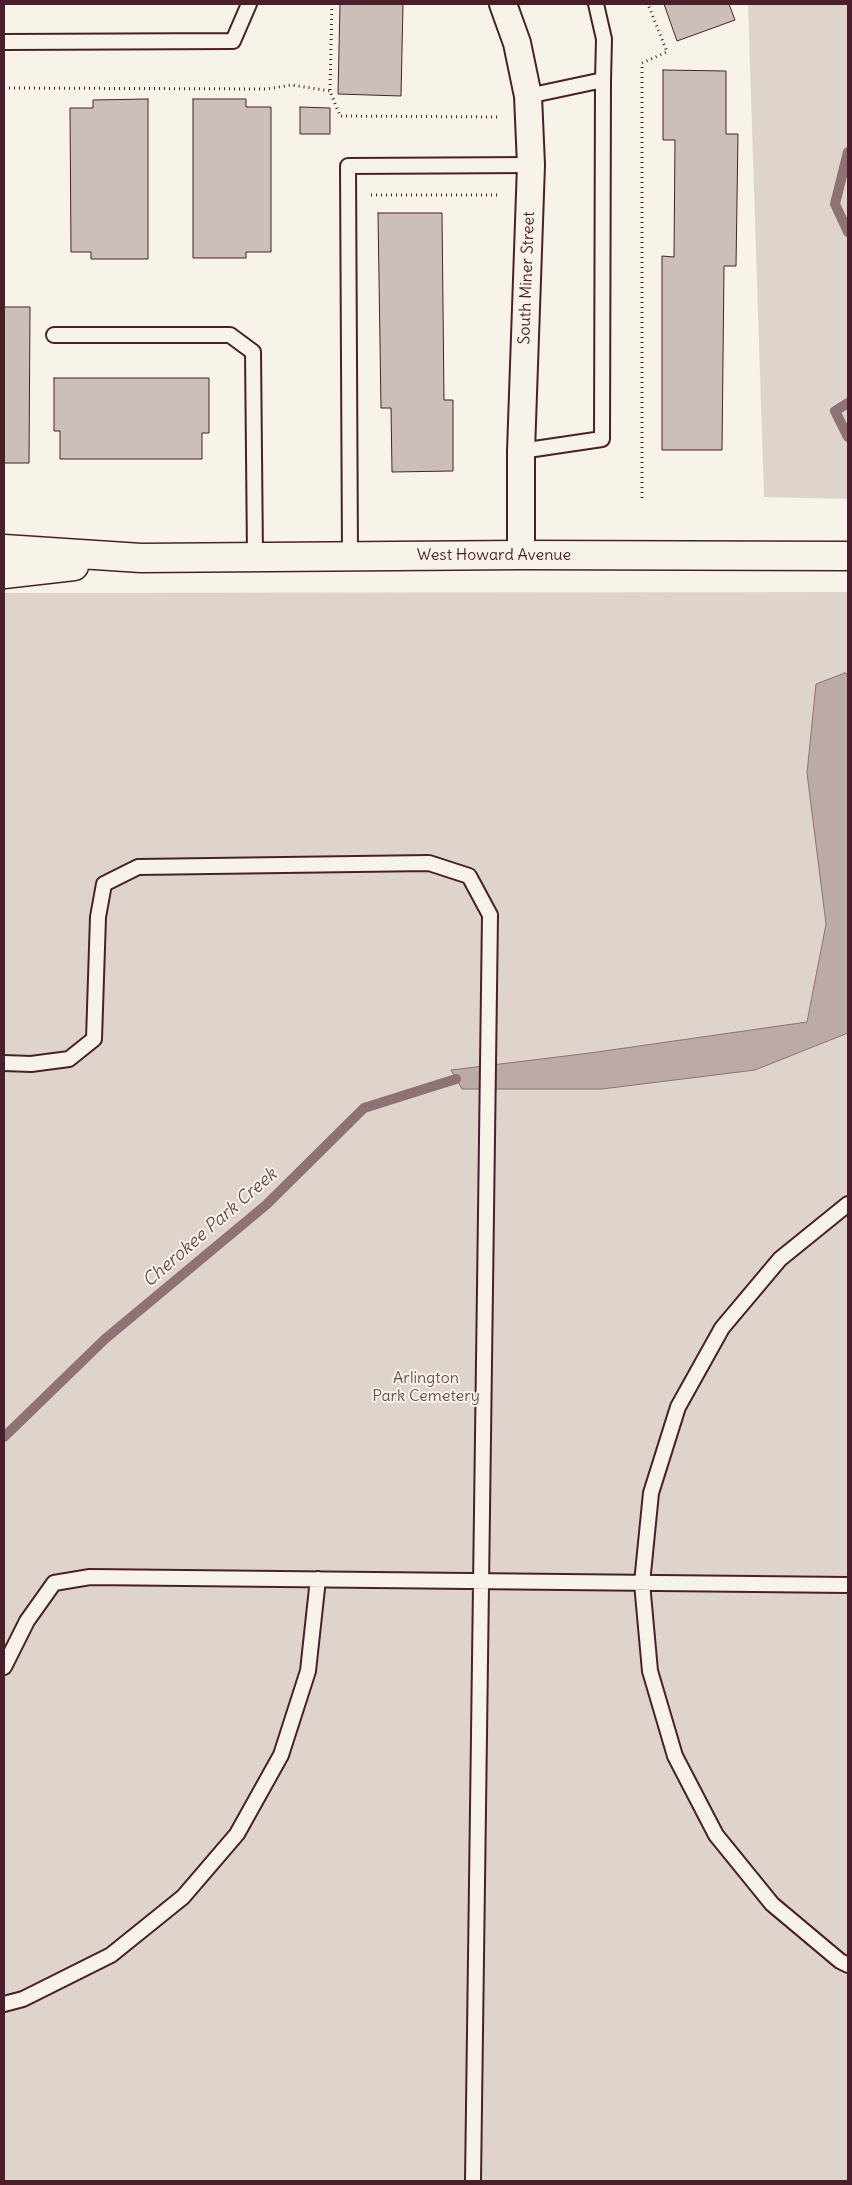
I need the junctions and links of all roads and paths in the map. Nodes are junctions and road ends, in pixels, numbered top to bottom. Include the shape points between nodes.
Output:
1 (249, 4) edge
2 (332, 4) edge
3 (503, 4) edge
4 (596, 4) edge
5 (648, 4) edge
6 (4, 42) edge
7 (603, 80) junction
8 (4, 88) edge
9 (330, 91) junction
10 (528, 106) junction
11 (531, 165) junction
12 (368, 195) dead end
13 (530, 195) junction
14 (54, 335) dead end
15 (521, 451) junction
16 (642, 498) dead end
17 (4, 549) edge
18 (521, 555) junction
19 (255, 556) junction
20 (350, 556) junction
21 (848, 556) edge
22 (141, 558) junction
23 (4, 574) edge
24 (4, 1063) edge
25 (848, 1204) edge
26 (318, 1580) junction
27 (482, 1581) junction
28 (642, 1583) junction
29 (848, 1584) edge
30 (4, 1667) edge
31 (848, 1965) edge
32 (4, 2004) edge
33 (473, 2181) edge

1 - 6 lane via 233,41
2 - 9 path
3 - 10 street, South Miner Street via 517,43
4 - 7 lane via 604,39
5 - 16 path via 667,52 642,63
7 - 10 lane
7 - 15 lane via 602,439
8 - 9 path via 266,88 292,85
9 - 10 path via 340,116
10 - 11 street, South Miner Street
11 - 13 street, South Miner Street
11 - 20 lane via 348,166
12 - 13 path
13 - 15 street, South Miner Street
14 - 19 lane via 230,335 253,352
15 - 18 street, South Miner Street
17 - 22 street, West Howard Avenue
18 - 20 street, West Howard Avenue
18 - 21 street, West Howard Avenue
19 - 20 street, West Howard Avenue
19 - 22 street, West Howard Avenue
22 - 23 street, West Howard Avenue
24 - 27 lane via 69,1060 94,1039 98,918 104,884 138,868 429,863 469,876 490,915
25 - 28 lane via 780,1259 722,1328 678,1407 651,1493
26 - 27 lane
26 - 30 lane via 90,1577 54,1583 27,1621
26 - 32 lane via 308,1672 281,1755 237,1834 183,1897 110,1955 24,1999
27 - 28 lane
27 - 33 lane
28 - 29 lane
28 - 31 lane via 650,1671 675,1756 716,1835 772,1904

